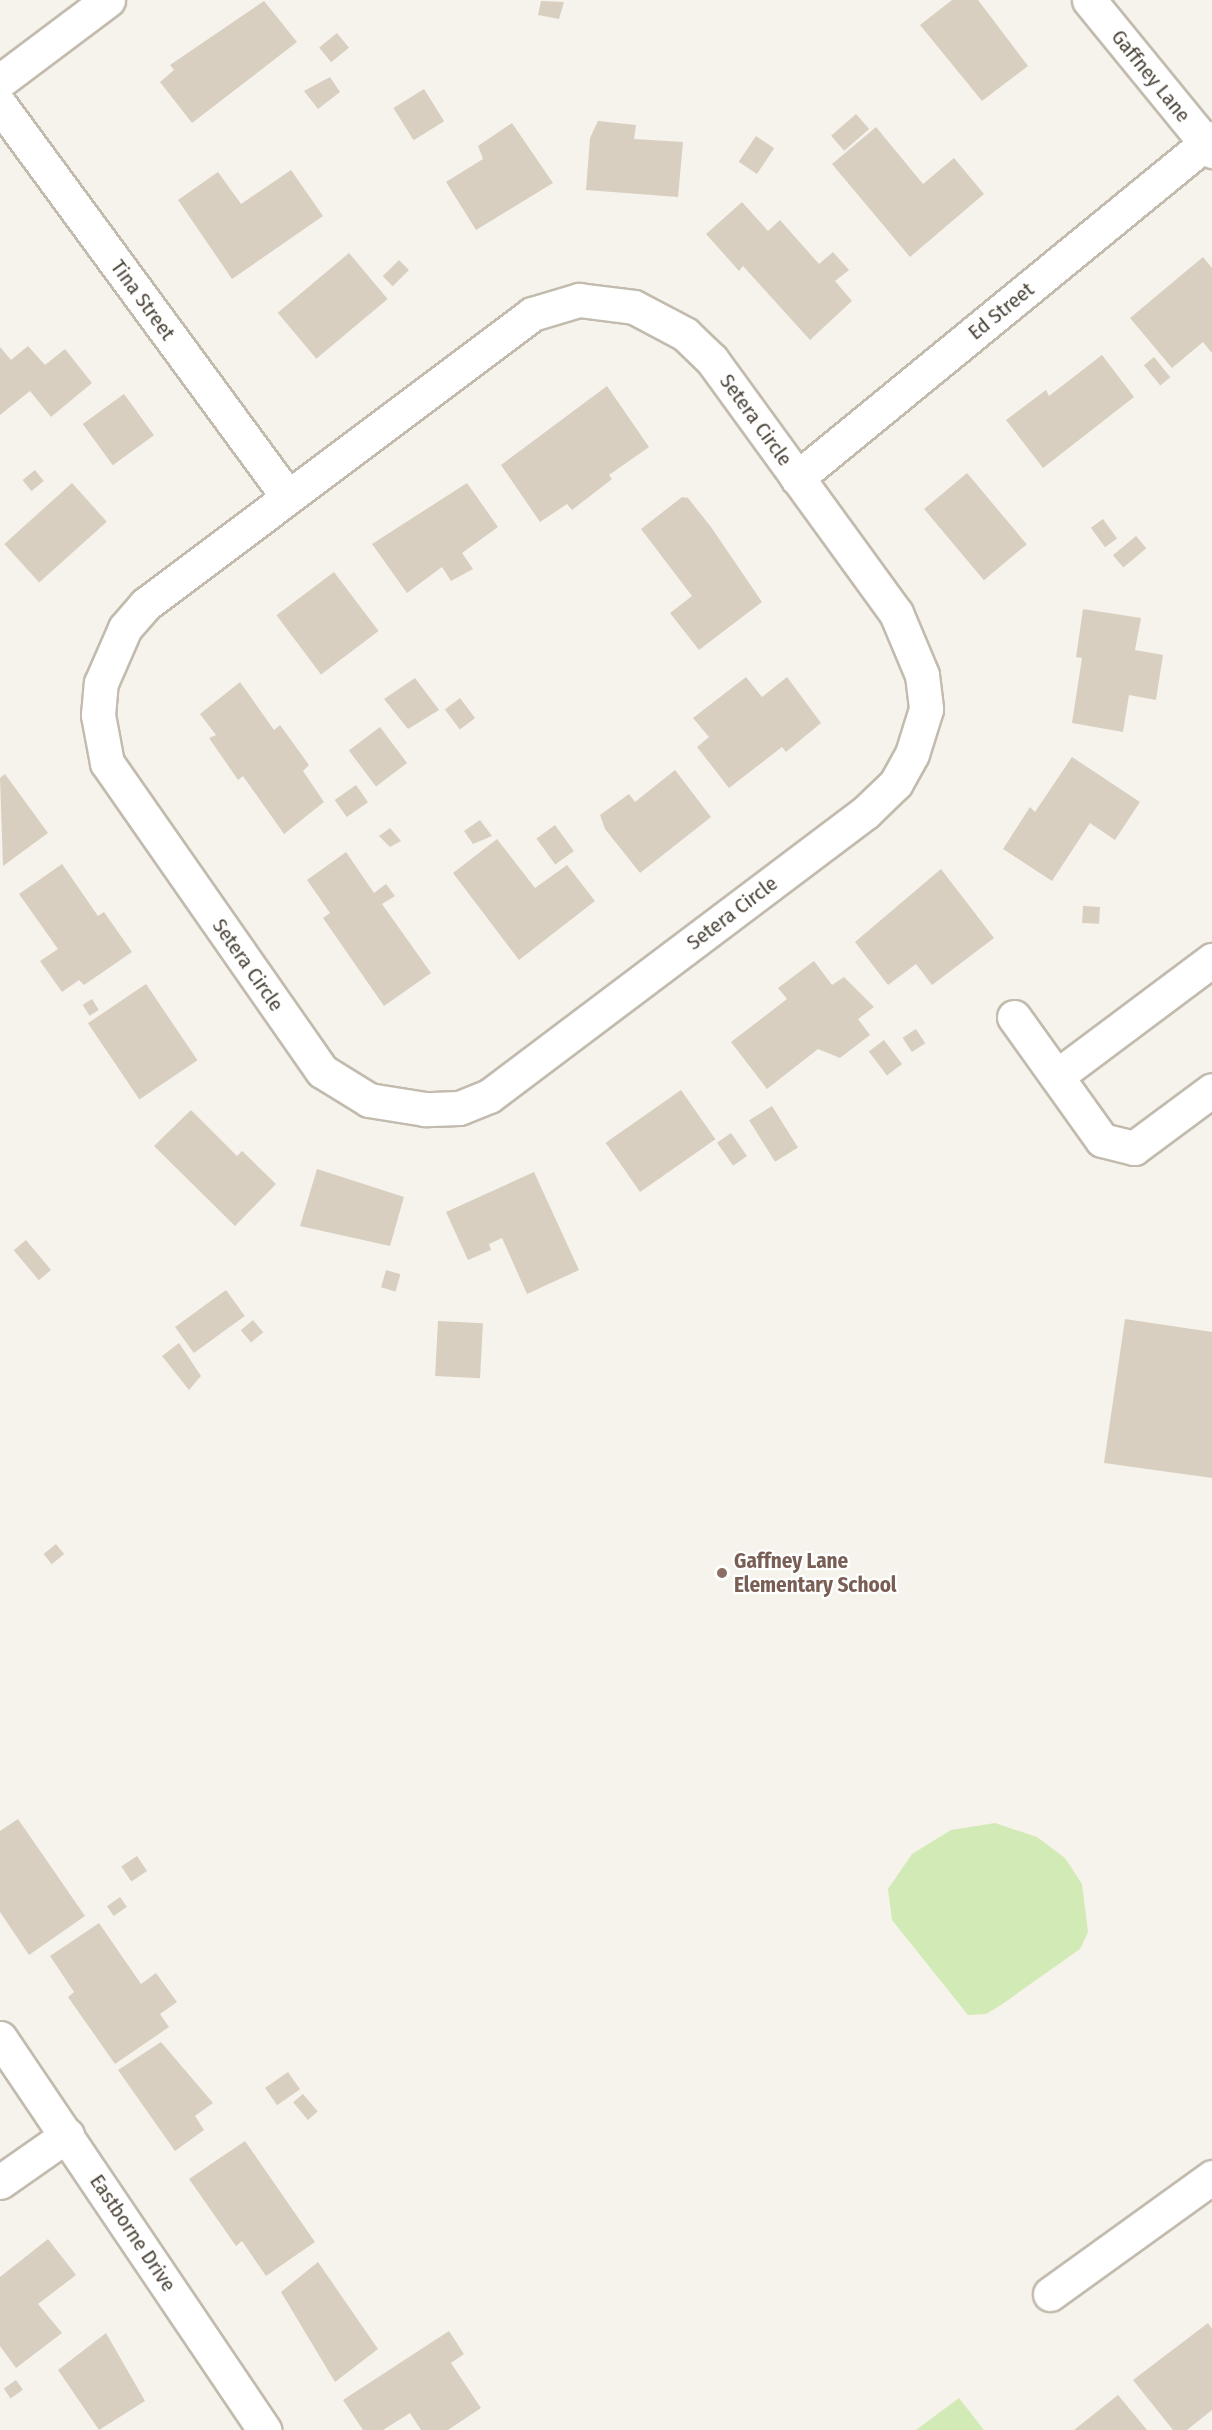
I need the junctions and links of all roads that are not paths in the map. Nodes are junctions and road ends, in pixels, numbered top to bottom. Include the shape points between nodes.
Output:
1 (108, 0) edge
2 (1089, 0) edge
3 (0, 81) edge
4 (0, 105) edge
5 (1210, 144) edge
6 (797, 478) junction
7 (287, 495) junction
8 (1212, 960) edge
9 (1014, 1017) dead end
10 (1057, 1076) junction
11 (1212, 1090) edge
12 (0, 2038) edge
13 (67, 2135) junction
14 (1212, 2177) edge
15 (0, 2182) edge
16 (1050, 2294) dead end
17 (264, 2430) edge

1 - 3 street
2 - 5 street, Gaffney Lane
4 - 7 street, Tina Street
5 - 6 street, Ed Street
6 - 7 street, Setera Circle via 712,360 685,334 634,307 579,300 532,314
6 - 7 street, Setera Circle via 912,641 926,709 901,773 866,812 489,1096 459,1108 436,1109 369,1100 322,1071 107,763 98,715 101,683 124,628 146,604
8 - 10 street
9 - 10 street
10 - 11 street via 1102,1140 1134,1148
12 - 13 street, Eastborne Drive
13 - 15 street
13 - 17 street, Eastborne Drive
14 - 16 street

